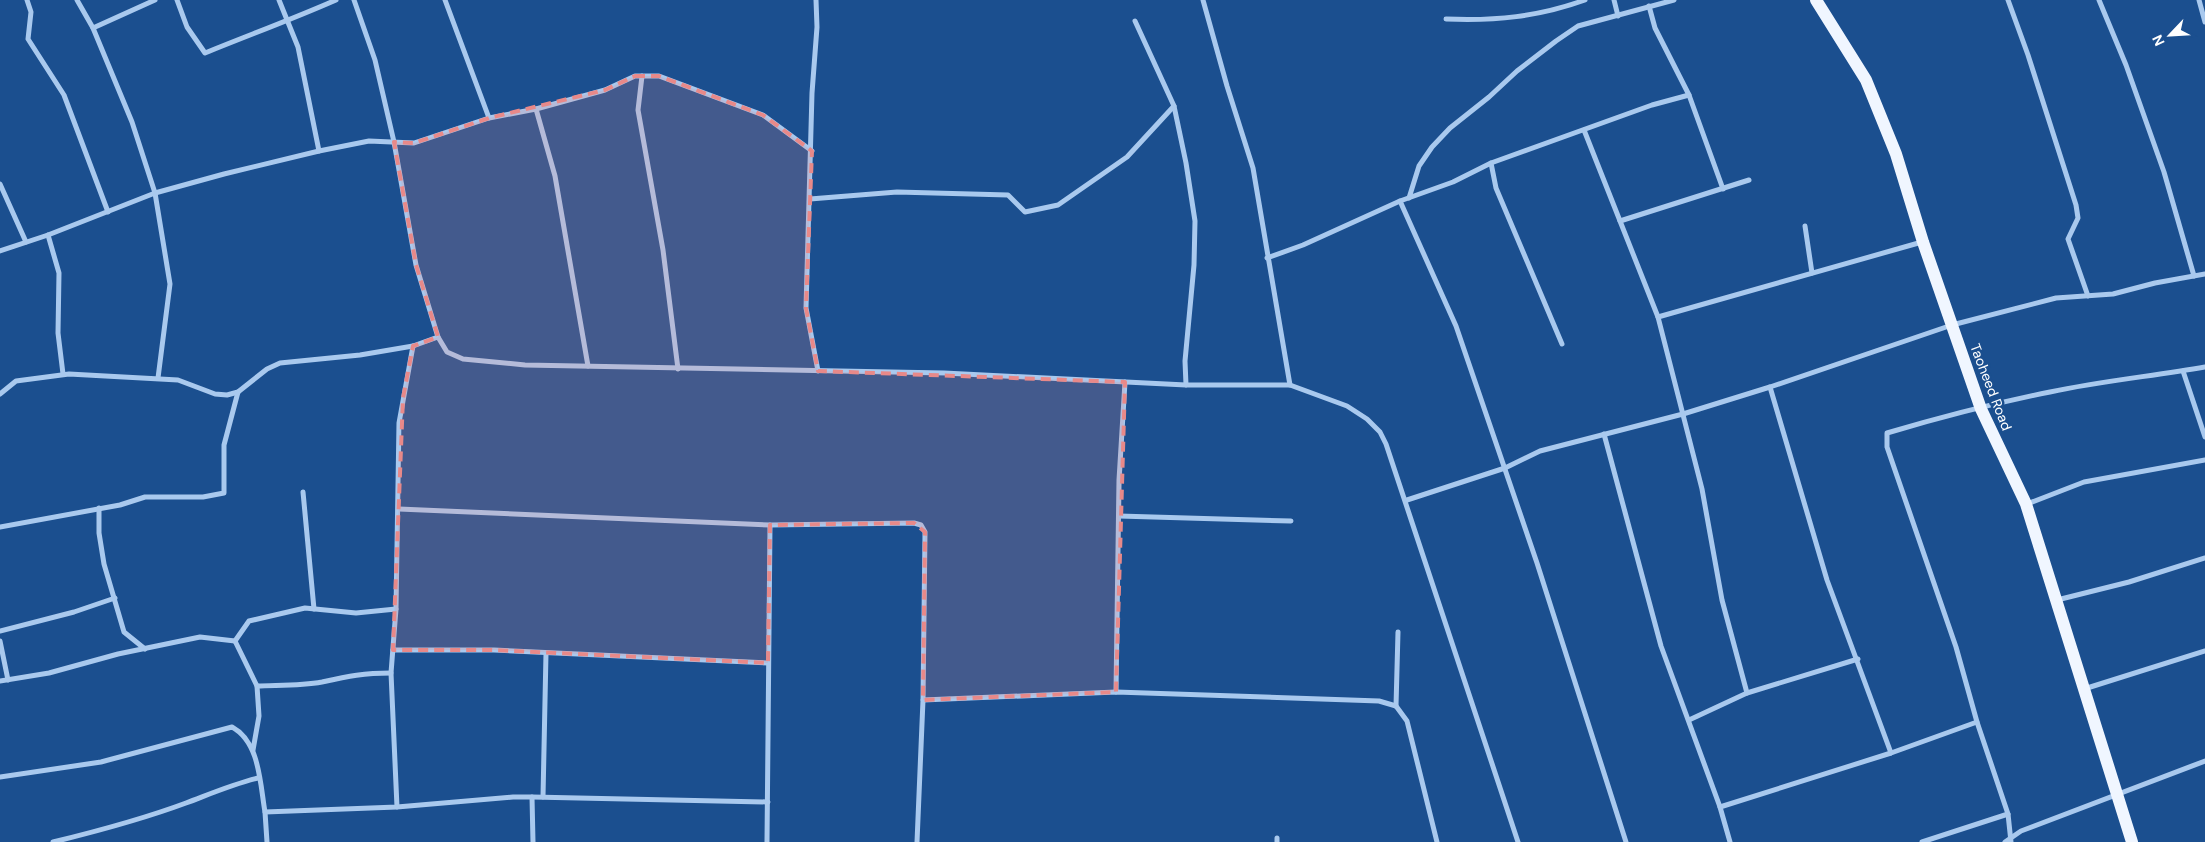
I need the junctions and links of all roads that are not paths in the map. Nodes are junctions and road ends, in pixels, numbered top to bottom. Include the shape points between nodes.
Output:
1 (27, 0) edge
2 (77, 0) edge
3 (155, 0) edge
4 (177, 0) edge
5 (279, 0) edge
6 (336, 0) edge
7 (354, 0) edge
8 (445, 0) edge
9 (816, 0) edge
10 (1203, 0) edge
11 (1585, 0) edge
12 (1614, 0) edge
13 (1674, 0) edge
14 (1816, 0) edge
15 (2008, 0) edge
16 (2098, 0) edge
17 (2199, 0) edge
18 (1648, 6) junction
19 (1618, 16) junction
20 (1446, 19) dead end
21 (288, 21) junction
22 (1135, 21) dead end
23 (2205, 22) edge
24 (93, 28) junction
25 (642, 76) junction
26 (1689, 95) junction
27 (1174, 106) junction
28 (536, 109) junction
29 (489, 118) junction
30 (1584, 130) junction
31 (394, 142) junction
32 (318, 151) junction
33 (812, 151) junction
34 (1491, 163) junction
35 (1749, 180) dead end
36 (0, 184) edge
37 (1723, 189) junction
38 (155, 193) junction
39 (1409, 198) junction
40 (810, 199) junction
41 (1400, 201) junction
42 (108, 212) junction
43 (1620, 221) junction
44 (1805, 226) dead end
45 (48, 235) junction
46 (26, 242) junction
47 (1923, 242) junction
48 (0, 251) edge
49 (1268, 258) junction
50 (1812, 273) junction
51 (2205, 274) edge
52 (2194, 276) junction
53 (2088, 296) junction
54 (1658, 317) junction
55 (1952, 325) junction
56 (438, 338) junction
57 (1562, 344) dead end
58 (413, 346) junction
59 (588, 366) junction
60 (2205, 367) edge
61 (678, 369) junction
62 (818, 371) junction
63 (2183, 371) junction
64 (63, 374) junction
65 (158, 378) junction
66 (1125, 382) junction
67 (1186, 385) junction
68 (1290, 385) junction
69 (1770, 387) junction
70 (238, 392) junction
71 (0, 394) edge
72 (1981, 409) junction
73 (1683, 414) junction
74 (1604, 434) junction
75 (2205, 437) edge
76 (2205, 460) edge
77 (1505, 468) junction
78 (303, 492) dead end
79 (1407, 500) junction
80 (2026, 504) junction
81 (99, 508) junction
82 (399, 509) junction
83 (1119, 516) junction
84 (1291, 521) dead end
85 (770, 525) junction
86 (0, 527) edge
87 (2205, 558) edge
88 (115, 598) junction
89 (2056, 600) junction
90 (314, 608) junction
91 (396, 609) junction
92 (0, 631) edge
93 (1398, 632) dead end
94 (0, 641) edge
95 (235, 641) junction
96 (146, 649) junction
97 (393, 650) junction
98 (2205, 651) edge
99 (546, 653) junction
100 (1858, 659) junction
101 (768, 663) junction
102 (391, 673) junction
103 (8, 680) junction
104 (0, 681) edge
105 (256, 686) junction
106 (2083, 689) junction
107 (1116, 692) junction
108 (1747, 693) junction
109 (923, 700) junction
110 (1396, 706) junction
111 (1689, 720) junction
112 (1977, 722) junction
113 (253, 751) junction
114 (1891, 753) junction
115 (2205, 761) edge
116 (0, 777) edge
117 (258, 778) junction
118 (2118, 795) junction
119 (532, 797) junction
120 (542, 797) junction
121 (768, 802) junction
122 (397, 807) junction
123 (1720, 807) junction
124 (266, 812) junction
125 (2008, 814) junction
126 (2008, 841) edge
127 (53, 842) edge
128 (267, 842) edge
129 (533, 842) edge
130 (767, 842) edge
131 (916, 842) edge
132 (1437, 842) edge
133 (1518, 842) edge
134 (1626, 842) edge
135 (1730, 842) edge
136 (1922, 842) edge
137 (2132, 842) edge

1 - 42 street via 31,12 28,39 64,95
2 - 24 street
3 - 24 street
4 - 21 street via 187,27 205,53
5 - 21 street
6 - 21 street
7 - 31 street via 376,60
8 - 29 street
9 - 33 street
10 - 49 street via 1253,168
11 - 20 street via 1554,11 1491,21
12 - 19 street
13 - 18 street
14 - 47 main road, Taoheed Road via 1866,80 1896,154
15 - 53 street via 2076,205 2078,218 2068,239
16 - 52 street via 2126,65 2164,172
17 - 23 street
18 - 19 street
18 - 26 street via 1655,28
19 - 39 street via 1572,29 1450,128 1420,166
21 - 32 street via 298,47
22 - 27 street
24 - 38 street via 132,122
25 - 28 street
25 - 33 street via 659,76 763,115
25 - 61 street via 638,110 663,250
26 - 30 street
26 - 37 street
27 - 40 street via 1127,157 1058,205 1025,212 1008,196 897,192
27 - 67 street via 1195,220
28 - 29 street
28 - 59 street via 556,176
29 - 31 street via 414,143
30 - 34 street
30 - 43 street
31 - 32 street via 368,141
31 - 56 street via 416,265
32 - 38 street
33 - 40 street
34 - 39 street via 1453,182
34 - 57 street via 1496,188
35 - 37 street
36 - 46 street
37 - 43 street
38 - 42 street
38 - 65 street via 170,284
39 - 41 street
40 - 62 street via 806,308
41 - 49 street
41 - 77 street via 1456,326
42 - 45 street
43 - 54 street
44 - 50 street
45 - 46 street
45 - 64 street via 59,274 58,333
46 - 48 street
47 - 50 street
47 - 55 main road, Taoheed Road
49 - 68 street
50 - 54 street
51 - 52 street
52 - 53 street via 2114,294
53 - 55 street via 2056,298
54 - 73 street
55 - 69 street
55 - 72 main road, Taoheed Road
56 - 58 street
56 - 59 street via 447,352 463,359 525,365
58 - 70 street via 280,363
58 - 82 street via 400,423
59 - 61 street
60 - 63 street
61 - 62 street
62 - 66 street via 944,373
63 - 72 street via 2050,392
63 - 75 street
64 - 65 street
64 - 71 street via 16,381
65 - 70 street via 178,380 214,394 227,396
66 - 67 street
66 - 83 street
67 - 68 street
68 - 79 street via 1347,406 1367,419 1386,444
69 - 73 street
69 - 100 street via 1827,580
70 - 81 street via 224,445 224,493 202,497 145,497
72 - 80 main road, Taoheed Road
72 - 112 street via 1959,412 1887,433 1887,447 1952,637
73 - 74 street
73 - 108 street via 1702,489 1722,600
74 - 77 street via 1540,451
74 - 111 street via 1661,646
76 - 80 street via 2084,482
77 - 79 street
77 - 134 street
78 - 90 street
79 - 133 street
80 - 89 main road, Taoheed Road
81 - 86 street
81 - 88 street via 104,564
82 - 85 street
82 - 91 street
83 - 84 street
83 - 107 street
85 - 101 street
85 - 109 street via 921,525 925,532
87 - 89 street
88 - 92 street
88 - 96 street via 124,632
89 - 106 main road, Taoheed Road
90 - 91 street via 356,613
90 - 95 street via 250,621
91 - 97 street
93 - 110 street
94 - 103 street
95 - 96 street via 200,637
95 - 105 street
96 - 103 street
97 - 99 street
97 - 102 street
98 - 106 street
99 - 101 street
99 - 120 street
100 - 108 street
100 - 114 street
101 - 121 street
102 - 105 street
102 - 122 street
103 - 104 street
105 - 113 street via 259,716
106 - 118 main road, Taoheed Road
107 - 109 street
107 - 110 street via 1379,701
108 - 111 street
109 - 131 street
110 - 132 street via 1407,721
111 - 123 street
112 - 114 street
112 - 125 street
113 - 116 street via 246,737 232,727 101,762
113 - 117 street
114 - 123 street
115 - 118 street
117 - 124 street
117 - 127 street via 105,829
118 - 126 street via 2022,831
118 - 137 main road, Taoheed Road
119 - 120 street
119 - 122 street
119 - 129 street
120 - 121 street
121 - 130 street
122 - 124 street
123 - 135 street
124 - 128 street
125 - 126 street
125 - 136 street

